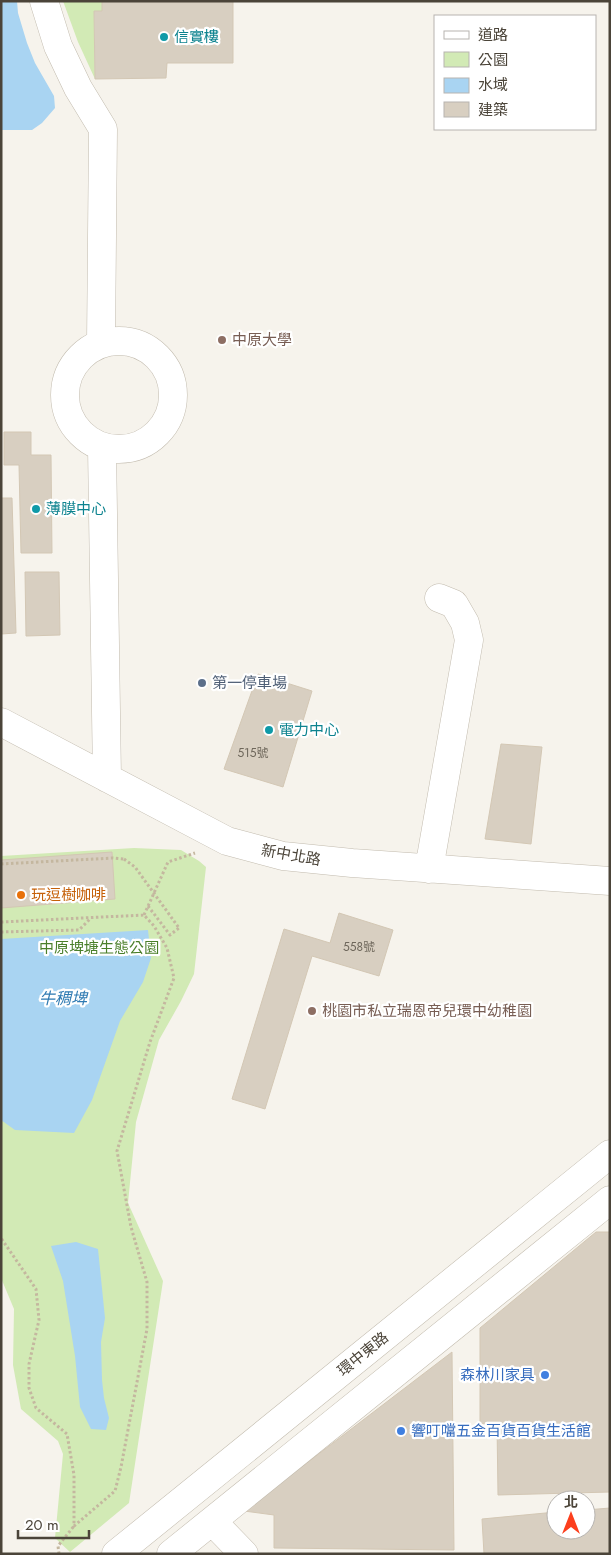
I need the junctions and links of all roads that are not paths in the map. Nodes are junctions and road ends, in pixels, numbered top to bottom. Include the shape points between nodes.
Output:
1 (44, 1) edge
2 (101, 344) junction
3 (102, 447) junction
4 (440, 598) dead end
5 (1, 722) edge
6 (107, 778) junction
7 (430, 868) junction
8 (610, 881) edge
9 (610, 1154) edge
10 (610, 1200) edge
11 (212, 1521) junction
12 (116, 1554) edge
13 (172, 1554) edge
14 (244, 1554) edge

1 - 2 street via 58,46 103,129
2 - 3 street via 80,357 70,372 65,390 66,408 73,425 85,438
2 - 3 street via 131,342 148,349 162,361 171,376 174,393 172,411 152,439 136,447 119,450
3 - 6 street
4 - 7 street via 454,604 465,623 469,640
5 - 6 street, 新中北路
6 - 7 street, 新中北路 via 227,841 283,856
7 - 8 street, 新中北路
9 - 12 street, 環中東路
10 - 11 street
11 - 13 street
11 - 14 street

